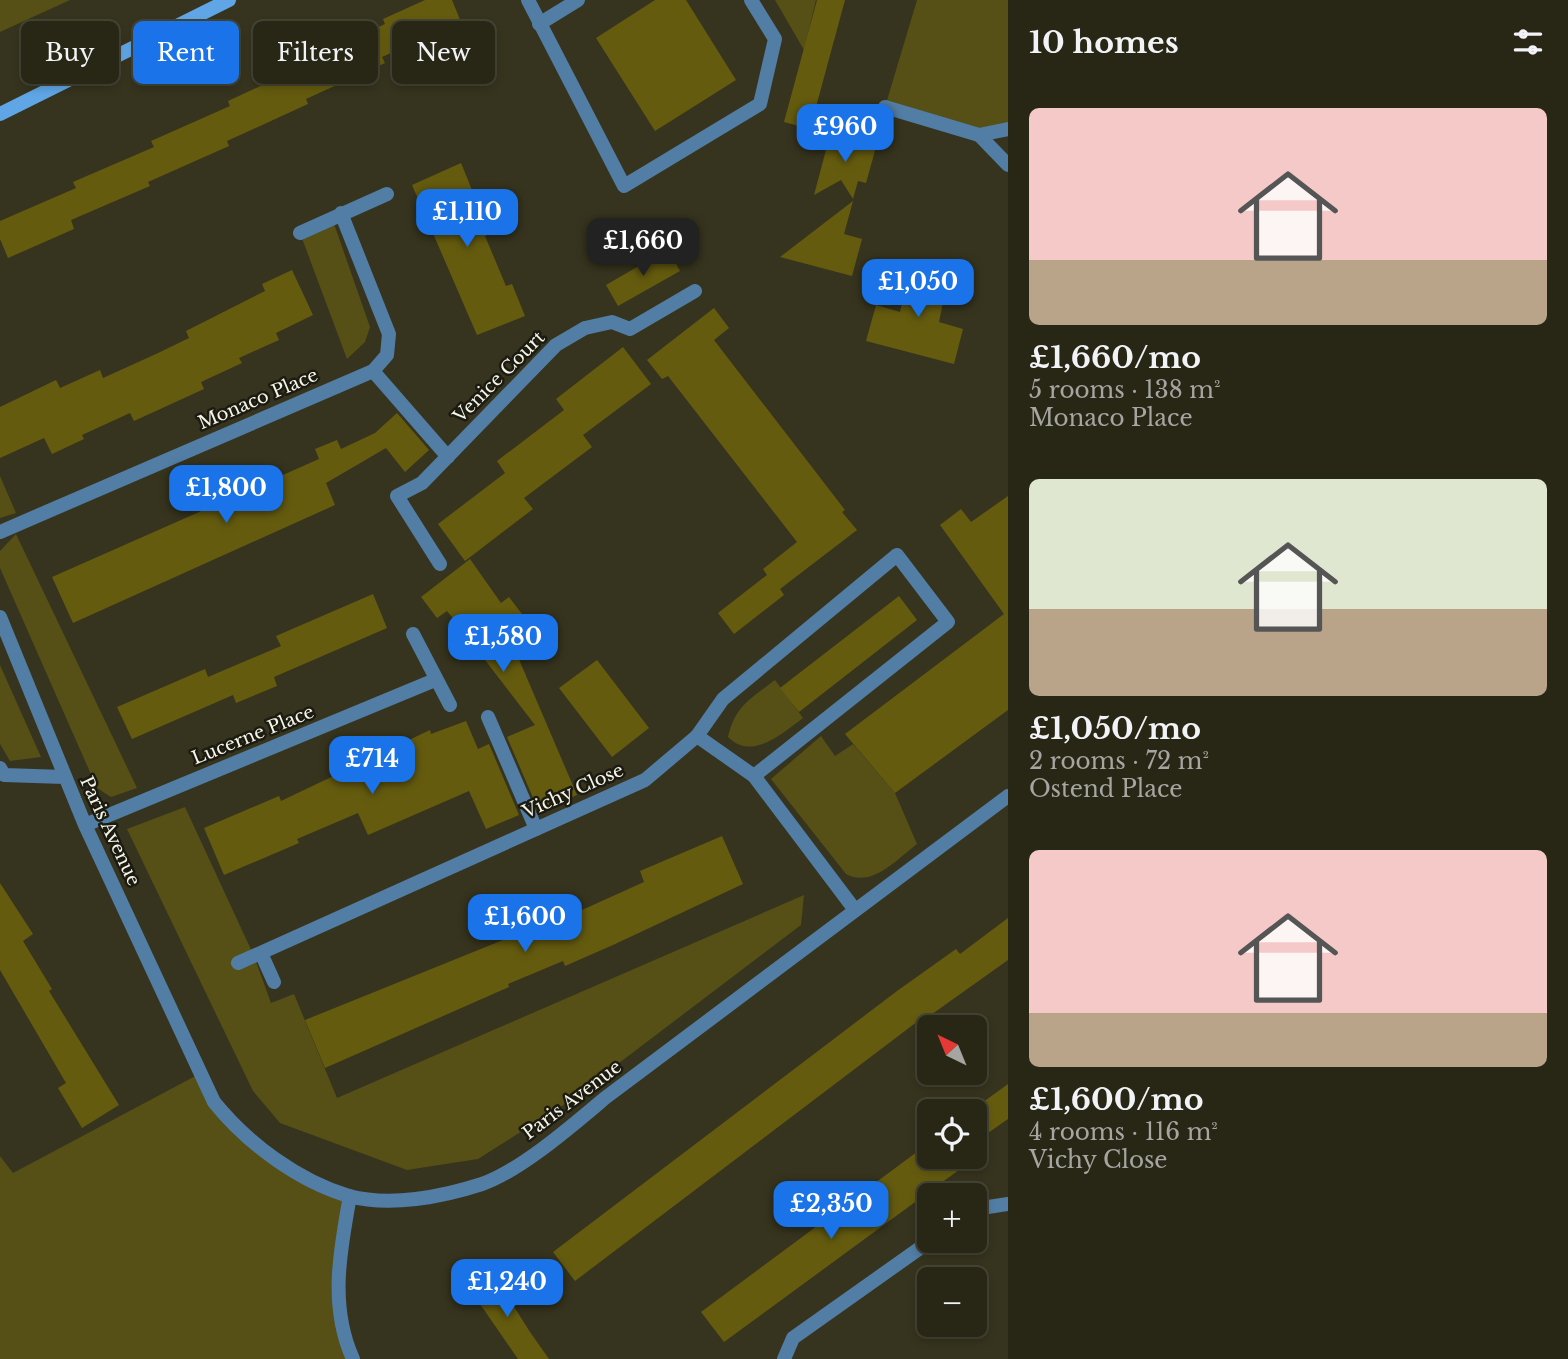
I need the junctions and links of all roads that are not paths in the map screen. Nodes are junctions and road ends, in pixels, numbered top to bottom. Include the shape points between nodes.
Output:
1 (229, 0) edge
2 (528, 0) edge
3 (578, 0) edge
4 (751, 0) edge
5 (538, 24) junction
6 (885, 107) dead end
7 (0, 114) edge
8 (1008, 129) edge
9 (979, 135) junction
10 (1008, 165) edge
11 (387, 194) dead end
12 (341, 214) junction
13 (300, 233) dead end
14 (695, 291) dead end
15 (373, 371) junction
16 (448, 457) junction
17 (0, 532) edge
18 (440, 564) dead end
19 (0, 617) edge
20 (413, 635) dead end
21 (435, 680) junction
22 (450, 705) dead end
23 (488, 717) dead end
24 (697, 736) junction
25 (0, 768) edge
26 (754, 776) junction
27 (64, 777) junction
28 (1008, 796) edge
29 (85, 824) junction
30 (536, 829) junction
31 (855, 910) junction
32 (261, 953) junction
33 (238, 963) dead end
34 (274, 982) dead end
35 (349, 1196) junction
36 (1008, 1204) edge
37 (987, 1207) edge
38 (917, 1250) edge
39 (353, 1359) edge
40 (784, 1359) edge

1 - 7 street
2 - 5 street
3 - 5 street
4 - 5 street via 775,39 760,104 624,186
6 - 9 street
8 - 9 street
9 - 10 street
11 - 12 street
12 - 13 street
12 - 15 street via 389,334 387,355
14 - 16 street, Venice Court via 630,329 612,322 585,328 556,345
15 - 16 street
15 - 17 street, Monaco Place
16 - 18 street, Venice Court via 422,483 397,496
19 - 27 street, Paris Avenue
20 - 21 street
21 - 22 street
21 - 29 street, Lucerne Place
23 - 30 street
24 - 26 street
24 - 26 street, Vichy Close via 723,699 897,555 948,622
24 - 30 street, Vichy Close via 645,780
25 - 27 street, Paris Avenue via 4,775
26 - 31 street
27 - 29 street, Paris Avenue
28 - 31 street, Paris Avenue
29 - 35 street, Paris Avenue via 214,1102 238,1131 286,1167
30 - 32 street, Vichy Close
31 - 35 street, Paris Avenue via 548,1145 483,1184 405,1201
32 - 33 street, Vichy Close
32 - 34 street
35 - 39 street via 337,1275 344,1340
36 - 37 street
38 - 40 street via 793,1338

